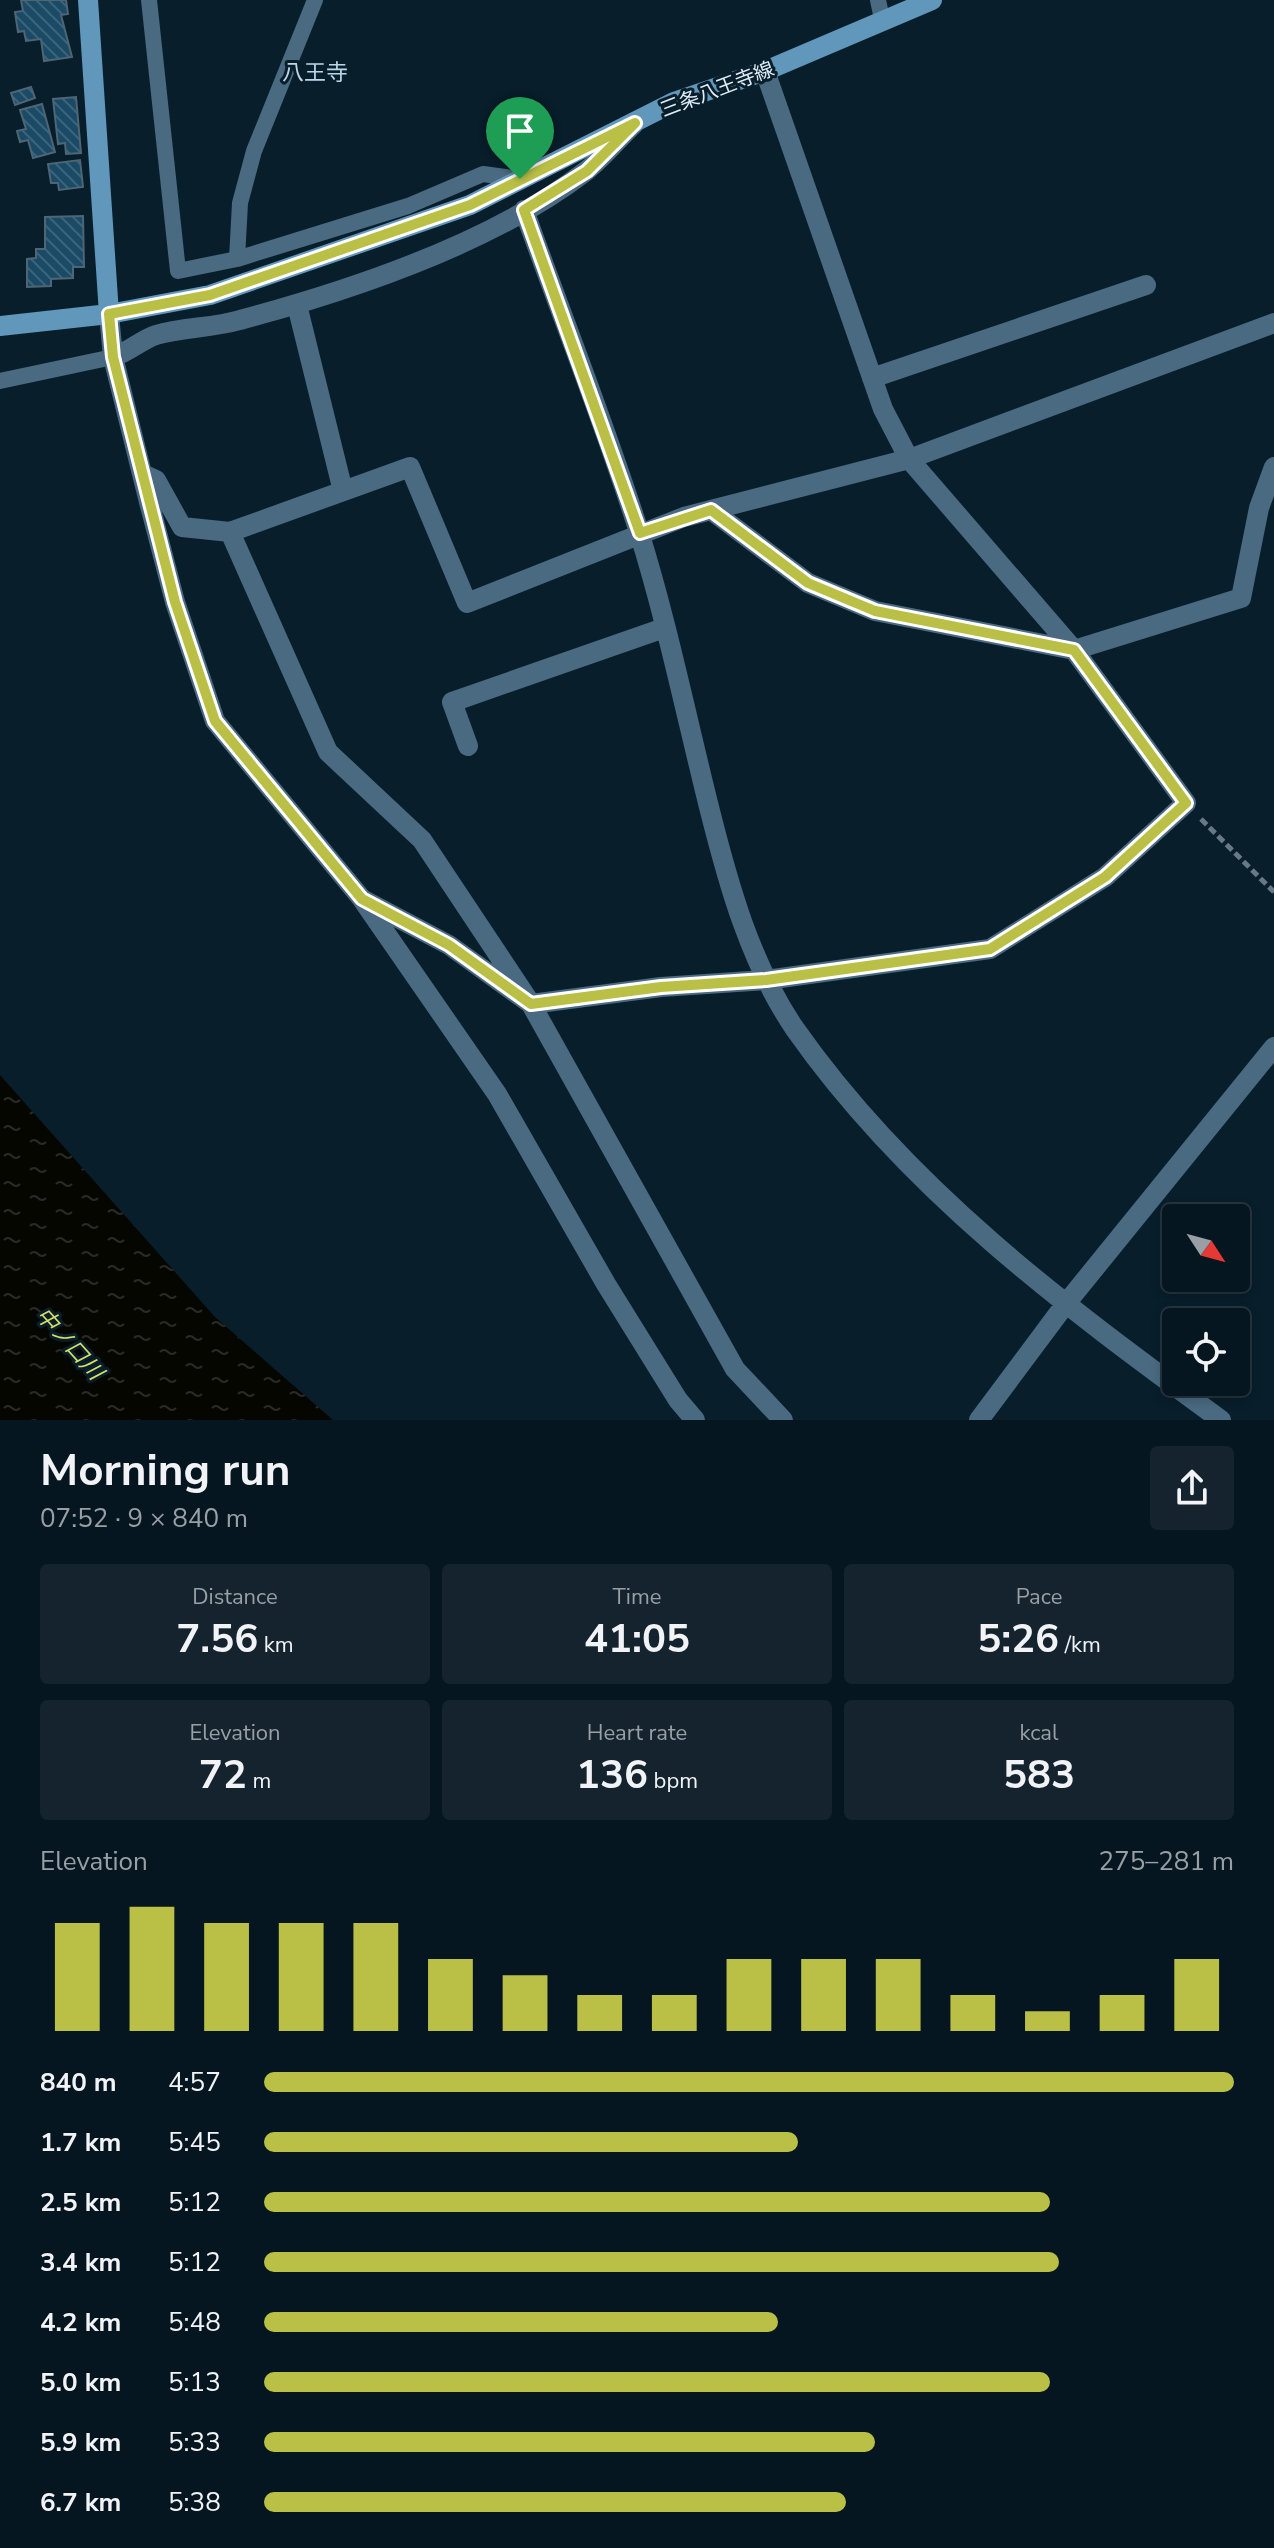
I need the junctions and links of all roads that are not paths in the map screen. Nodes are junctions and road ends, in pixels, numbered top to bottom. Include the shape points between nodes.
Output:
1 (88, 0) edge
2 (149, 0) edge
3 (315, 0) edge
4 (932, 0) edge
5 (880, 9) edge
6 (765, 71) junction
7 (635, 123) junction
8 (520, 179) junction
9 (524, 210) junction
10 (237, 259) junction
11 (1146, 285) dead end
12 (297, 305) junction
13 (109, 314) junction
14 (1274, 323) edge
15 (0, 326) edge
16 (113, 357) junction
17 (872, 378) junction
18 (2, 381) edge
19 (909, 459) junction
20 (1274, 467) edge
21 (143, 474) junction
22 (343, 491) junction
23 (711, 510) junction
24 (230, 532) junction
25 (640, 533) junction
26 (664, 628) junction
27 (1074, 650) junction
28 (468, 746) dead end
29 (362, 899) junction
30 (766, 980) junction
31 (531, 1004) junction
32 (1274, 1047) edge
33 (1064, 1306) junction
34 (695, 1420) edge
35 (783, 1420) edge
36 (979, 1420) edge
37 (1221, 1420) edge

1 - 13 main road
2 - 10 lane via 178,271
3 - 10 lane via 254,151 240,203
4 - 5 main road, 三条八王寺線
5 - 6 main road, 三条八王寺線
6 - 7 main road, 三条八王寺線 via 674,102
6 - 17 street
7 - 8 main road, 三条八王寺線
7 - 9 street via 587,171
8 - 10 lane via 483,174 408,206
8 - 13 main road, 三条八王寺線 via 470,205 210,295
9 - 12 street via 432,256
9 - 25 street
11 - 17 street
12 - 16 street via 154,335
12 - 22 street
13 - 15 main road, 三条八王寺線
13 - 16 street
14 - 19 street
16 - 18 lane
16 - 21 street
17 - 19 street
19 - 23 street
19 - 27 street
20 - 27 street via 1259,508 1241,598
21 - 24 street via 156,480 182,527
21 - 29 street via 175,602 215,721
22 - 24 street
22 - 25 street via 410,467 467,603
23 - 25 street
23 - 27 street via 808,583 875,611
24 - 31 street via 328,752 422,840
25 - 26 street
26 - 28 street via 452,702
26 - 30 street via 729,885
27 - 30 street via 1186,803 1105,877 990,949
29 - 31 street via 449,945
29 - 34 street via 497,1094 606,1284
30 - 31 street
30 - 33 street via 804,1039 911,1168
31 - 35 street via 735,1369
32 - 33 street
33 - 36 street
33 - 37 street

